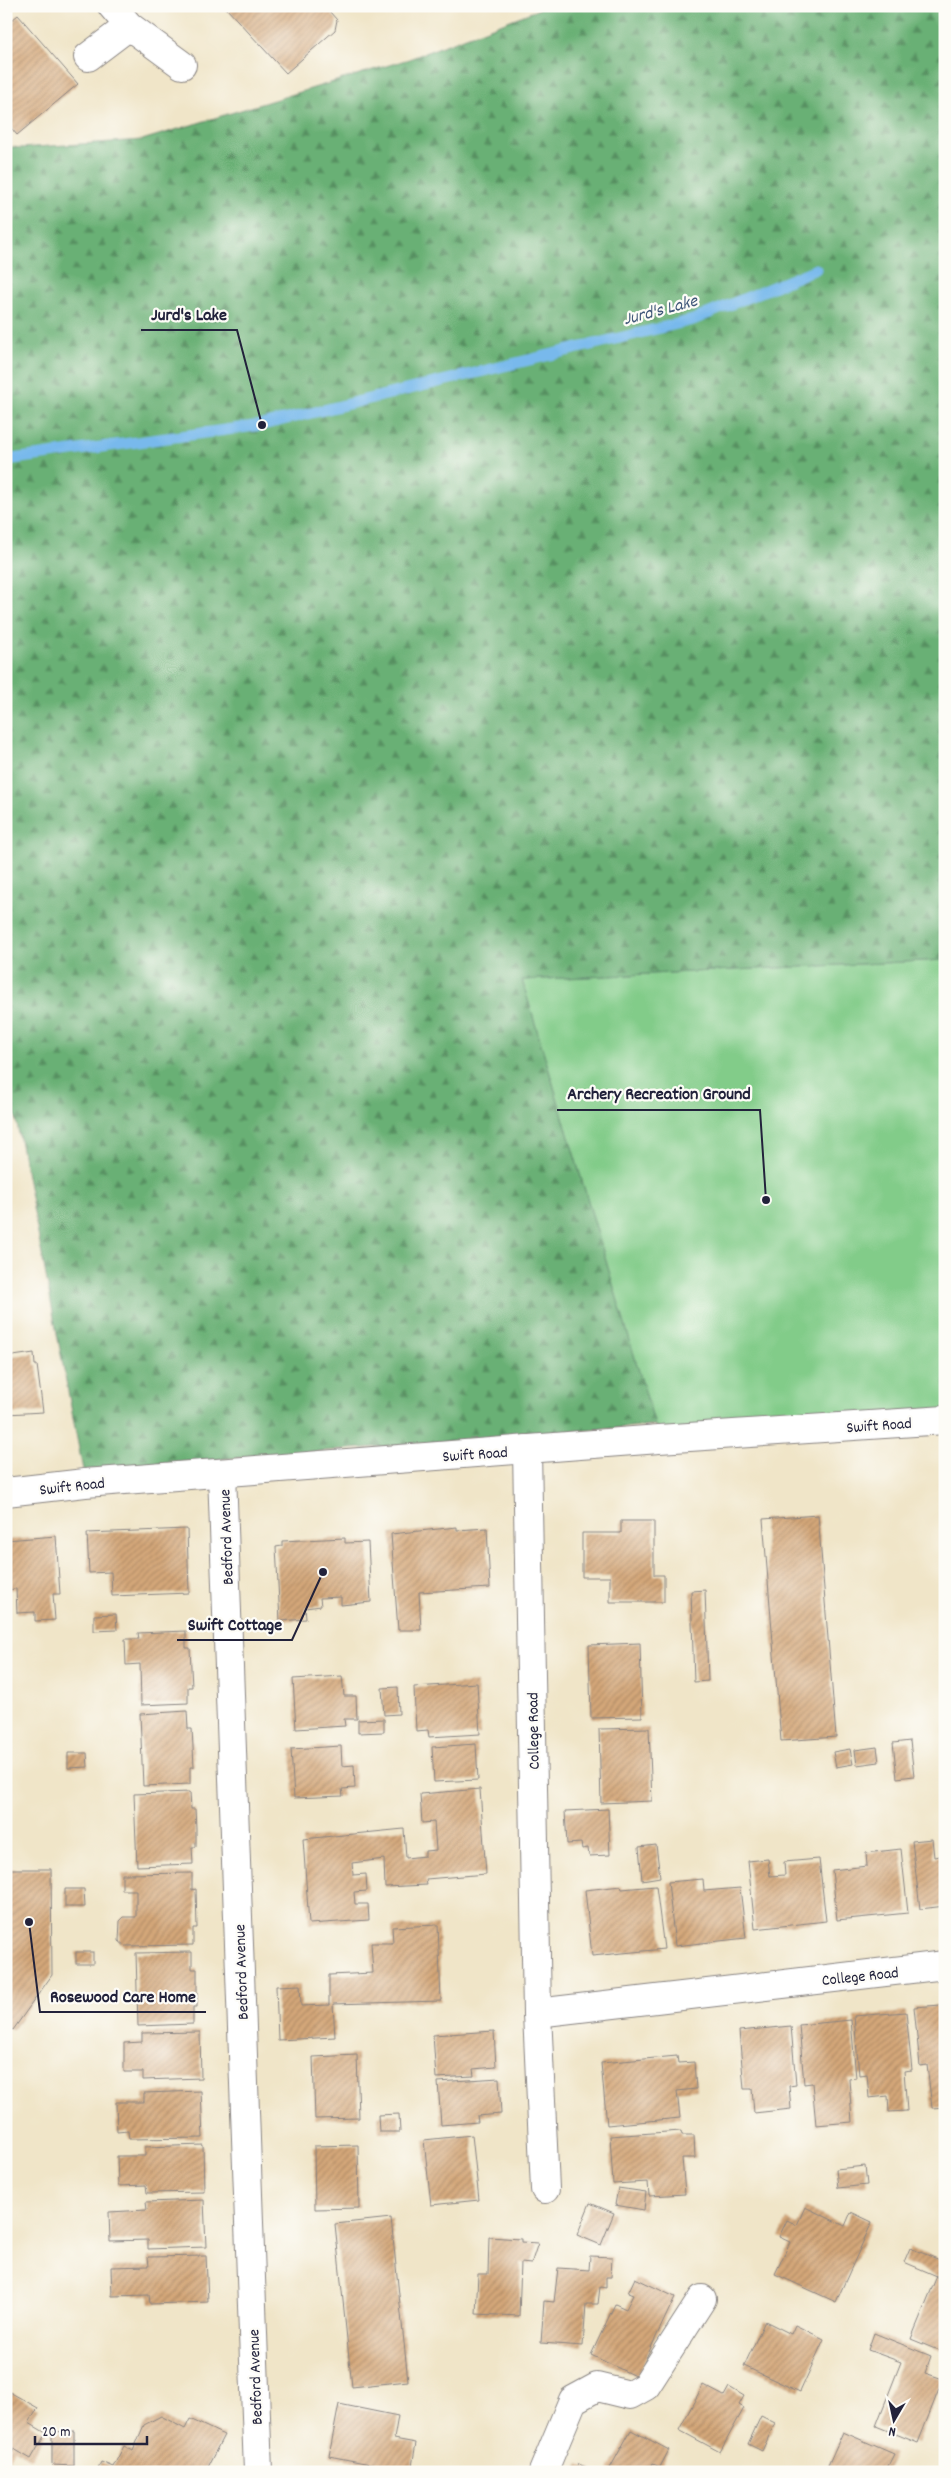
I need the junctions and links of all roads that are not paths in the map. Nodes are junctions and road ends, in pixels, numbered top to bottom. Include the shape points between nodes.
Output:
1 (120, 16) edge
2 (88, 56) dead end
3 (182, 65) dead end
4 (945, 1420) edge
5 (527, 1449) junction
6 (222, 1473) junction
7 (6, 1492) edge
8 (945, 1965) edge
9 (537, 2012) junction
10 (545, 2189) dead end
11 (702, 2299) dead end
12 (258, 2472) edge
13 (543, 2472) edge

1 - 2 street
1 - 3 street
4 - 5 street, Swift Road
5 - 6 street, Swift Road
5 - 9 street, College Road
6 - 7 street, Swift Road
6 - 12 street, Bedford Avenue
8 - 9 street, College Road
9 - 10 street, College Road
11 - 13 street via 646,2386 630,2395 597,2388 573,2400

